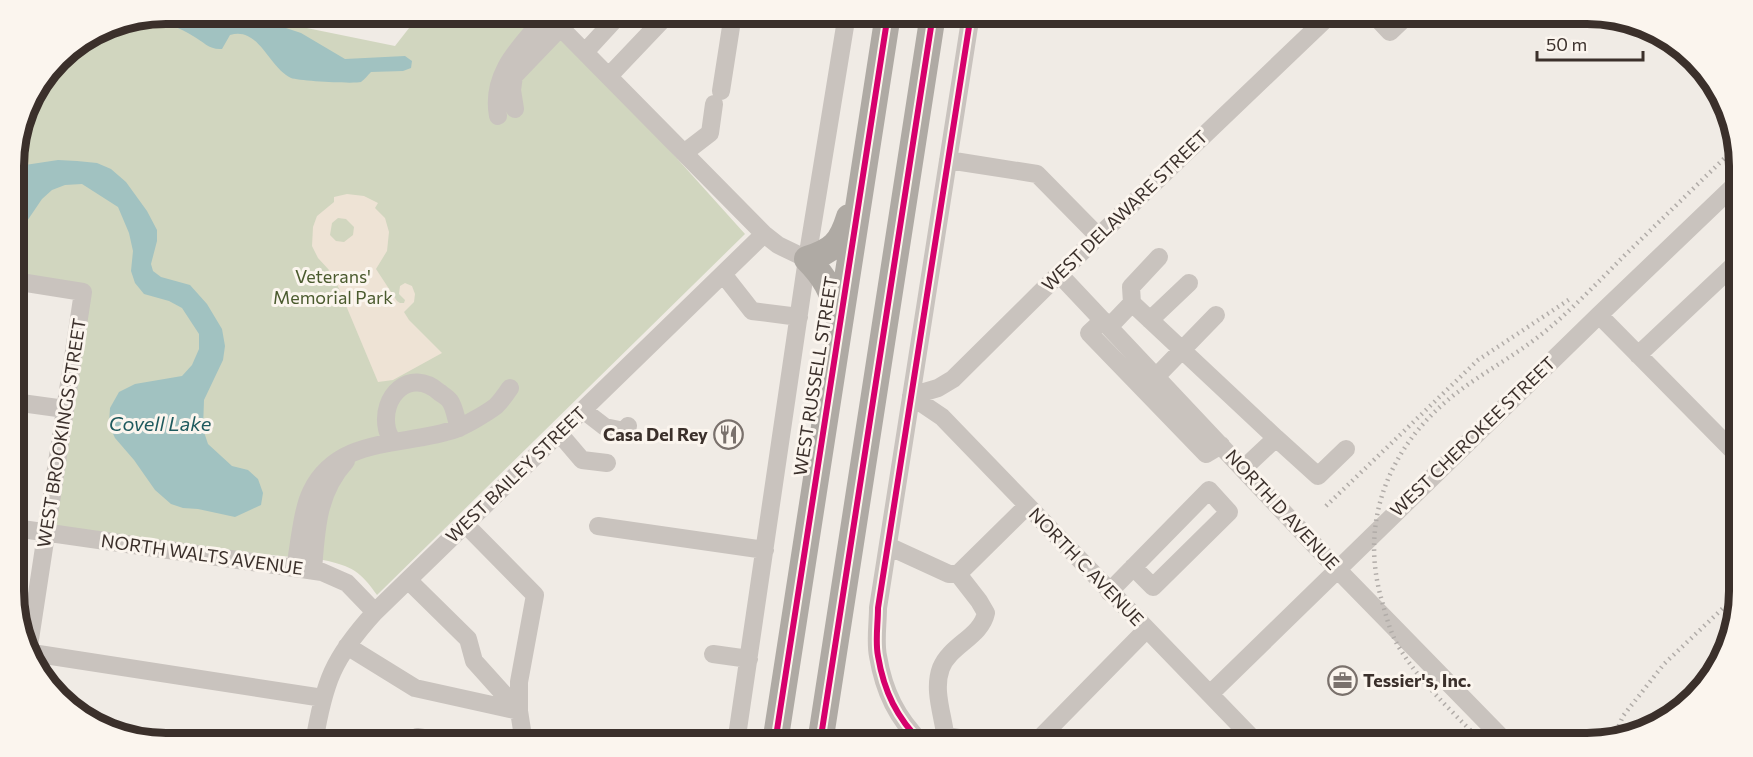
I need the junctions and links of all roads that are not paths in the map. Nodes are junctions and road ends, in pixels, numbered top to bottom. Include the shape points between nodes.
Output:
1 (546, 24) edge
2 (558, 24) edge
3 (611, 24) edge
4 (658, 24) edge
5 (731, 24) edge
6 (845, 24) edge
7 (886, 24) edge
8 (931, 24) edge
9 (969, 24) edge
10 (1321, 24) edge
11 (1382, 24) edge
12 (1398, 24) edge
13 (585, 52) junction
14 (609, 76) junction
15 (507, 112) dead end
16 (684, 153) junction
17 (866, 153) junction
18 (948, 160) junction
19 (1729, 191) edge
20 (764, 234) junction
21 (1098, 236) junction
22 (1159, 257) dead end
23 (807, 259) junction
24 (1729, 269) edge
25 (723, 274) junction
26 (1059, 274) junction
27 (24, 283) edge
28 (1189, 283) dead end
29 (1132, 303) junction
30 (1216, 315) dead end
31 (1599, 315) junction
32 (799, 317) junction
33 (1150, 320) junction
34 (1106, 323) junction
35 (837, 342) junction
36 (1182, 350) junction
37 (1638, 355) junction
38 (1150, 383) junction
39 (510, 388) dead end
40 (911, 396) junction
41 (24, 404) edge
42 (65, 410) junction
43 (583, 410) junction
44 (628, 426) dead end
45 (459, 428) junction
46 (559, 433) junction
47 (1276, 438) junction
48 (393, 442) junction
49 (1729, 446) edge
50 (1346, 449) dead end
51 (607, 463) dead end
52 (1243, 469) junction
53 (1027, 506) junction
54 (465, 524) junction
55 (598, 526) dead end
56 (24, 529) edge
57 (47, 533) junction
58 (888, 546) junction
59 (765, 550) junction
60 (1133, 567) junction
61 (304, 569) junction
62 (1337, 569) junction
63 (958, 574) junction
64 (408, 580) junction
65 (1109, 591) junction
66 (375, 612) junction
67 (1146, 630) junction
68 (31, 634) edge
69 (347, 646) junction
70 (39, 654) edge
71 (713, 654) dead end
72 (749, 659) junction
73 (1210, 694) junction
74 (323, 698) junction
75 (519, 711) junction
76 (316, 733) edge
77 (522, 733) edge
78 (738, 733) edge
79 (777, 733) edge
80 (822, 733) edge
81 (912, 733) edge
82 (945, 733) edge
83 (1045, 733) edge
84 (1247, 733) edge
85 (1497, 733) edge

1 - 15 street via 512,58 500,78 495,100
2 - 13 street
3 - 13 street
4 - 14 street
5 - 16 street via 710,133
6 - 23 street, WEST RUSSELL STREET
7 - 17 highway, WEST RUSSELL STREET
8 - 80 highway
9 - 18 street
10 - 21 street, WEST DELAWARE STREET
11 - 12 street via 1390,32
13 - 14 street
14 - 16 street
16 - 20 street
17 - 23 highway via 851,213 840,239 833,248
17 - 35 highway, WEST RUSSELL STREET
18 - 21 street via 1037,174
18 - 40 street
19 - 31 street, WEST CHEROKEE STREET
20 - 23 street
20 - 25 street, WEST BAILEY STREET
21 - 26 street, WEST DELAWARE STREET
22 - 29 street via 1131,287
23 - 32 street, WEST RUSSELL STREET
23 - 35 highway via 831,288 837,314
24 - 37 street
25 - 32 street via 753,311
25 - 43 street, WEST BAILEY STREET
26 - 34 street
26 - 40 street, WEST DELAWARE STREET via 953,379
27 - 42 street, WEST BROOKINGS STREET via 83,292
28 - 33 street
29 - 33 street
29 - 34 street
30 - 36 street
31 - 37 street
31 - 62 street, WEST CHEROKEE STREET
32 - 59 street, WEST RUSSELL STREET
33 - 36 street
34 - 38 street, NORTH D AVENUE via 1089,333
35 - 79 highway, WEST RUSSELL STREET
36 - 38 street
36 - 47 street
37 - 49 street
38 - 52 street, NORTH D AVENUE
39 - 45 street via 496,406
40 - 53 street, NORTH C AVENUE via 942,417
40 - 58 street
41 - 42 street
42 - 57 street, WEST BROOKINGS STREET
43 - 44 street via 605,427 624,431
43 - 46 street, WEST BAILEY STREET
45 - 48 street
45 - 48 street via 450,402 427,384 409,383 397,390 391,402 387,430
46 - 51 street via 582,460
46 - 54 street, WEST BAILEY STREET
47 - 50 street via 1318,476
47 - 52 street
48 - 61 street via 353,453 322,472 310,494
52 - 62 street, NORTH D AVENUE
53 - 63 street
53 - 65 street, NORTH C AVENUE
54 - 64 street, WEST BAILEY STREET
54 - 75 street via 534,595 519,682
55 - 59 street
56 - 57 street, NORTH WALTS AVENUE
57 - 61 street, NORTH WALTS AVENUE
57 - 68 street, WEST BROOKINGS STREET
58 - 63 street via 949,574
58 - 81 street via 878,608 878,654 887,692
59 - 72 street, WEST RUSSELL STREET
60 - 60 street via 1209,490 1229,512 1153,587
60 - 65 street
61 - 66 street, NORTH WALTS AVENUE via 347,583
62 - 73 street, WEST CHEROKEE STREET
62 - 85 street, NORTH D AVENUE
63 - 82 street via 986,614 984,623 941,667 939,702
64 - 66 street, WEST BAILEY STREET
64 - 75 street via 468,639 474,661
65 - 67 street, NORTH C AVENUE
66 - 69 street, WEST BAILEY STREET
67 - 73 street, NORTH C AVENUE
67 - 83 street
69 - 74 street, WEST BAILEY STREET via 330,675
69 - 75 street via 415,688
70 - 74 street
71 - 72 street
72 - 78 street, WEST RUSSELL STREET
73 - 84 street, NORTH C AVENUE
74 - 76 street, WEST BAILEY STREET
75 - 77 street

